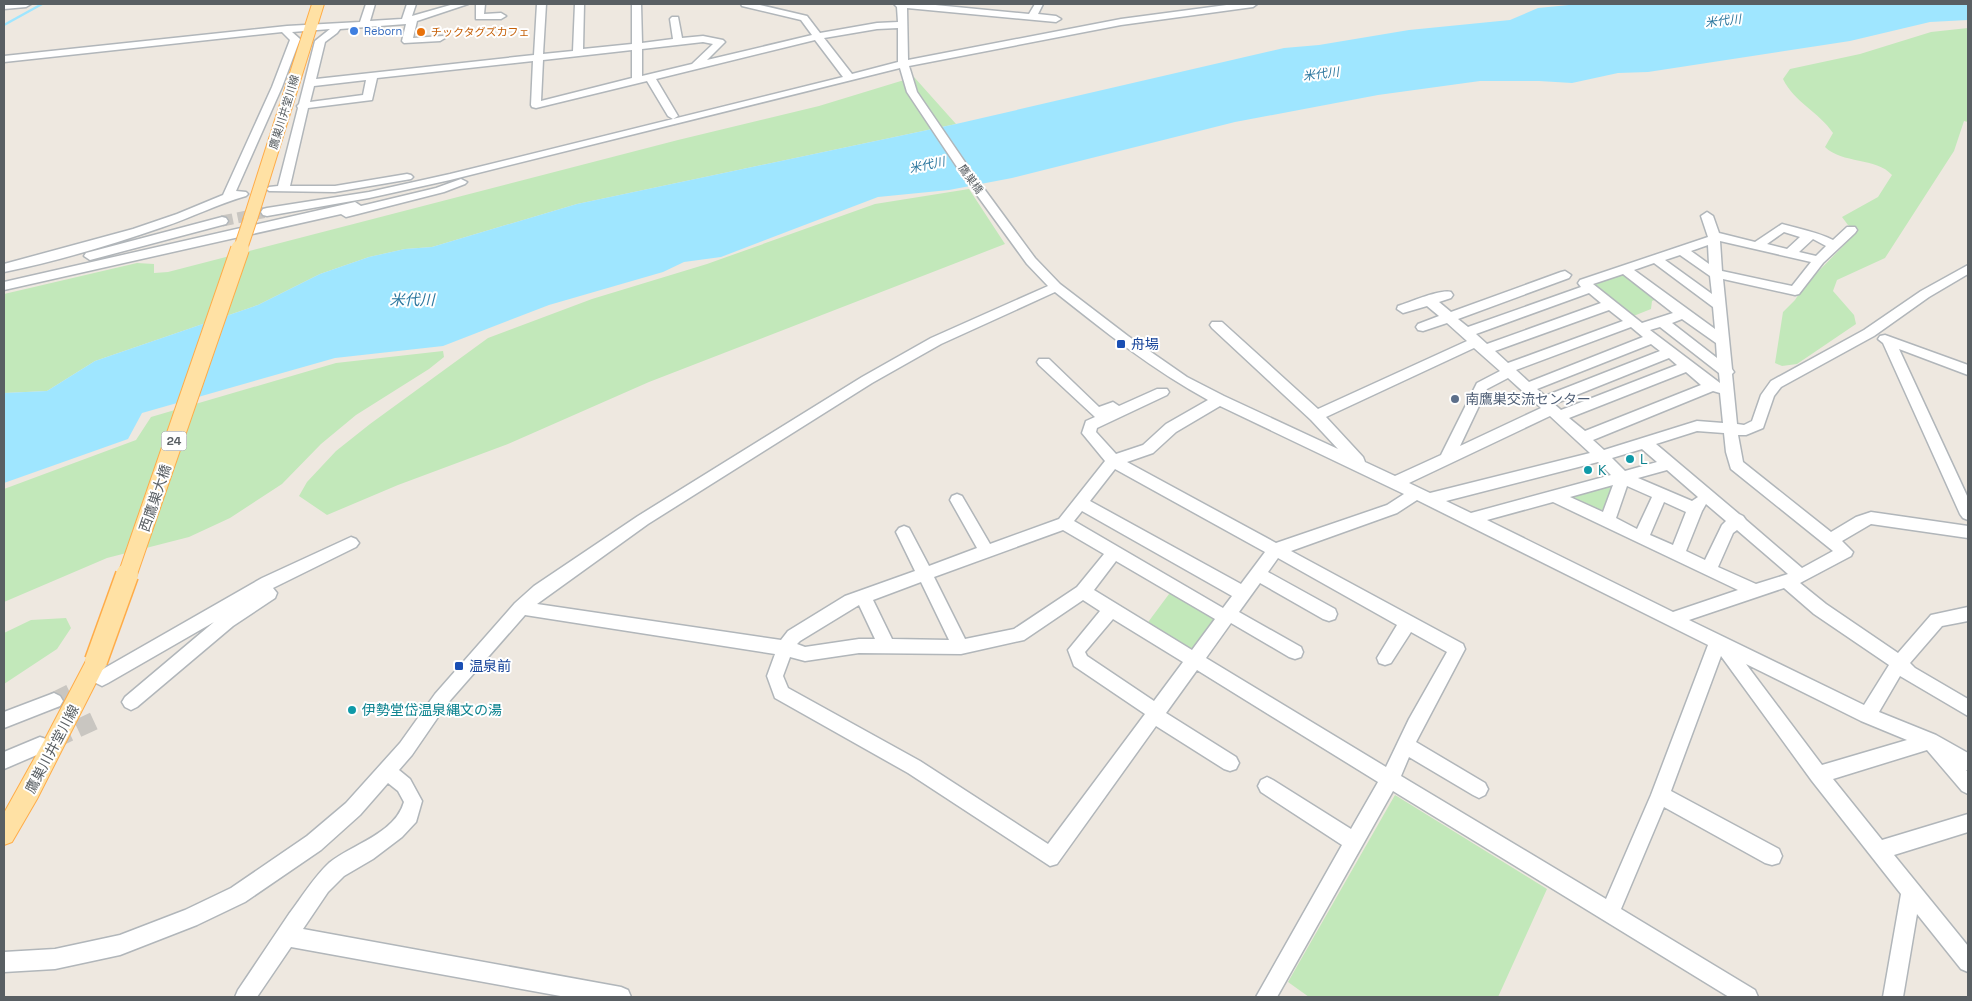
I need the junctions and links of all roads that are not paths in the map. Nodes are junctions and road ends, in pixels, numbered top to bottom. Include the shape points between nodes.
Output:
1 (26, 4) edge
2 (318, 4) edge
3 (370, 4) edge
4 (411, 4) edge
5 (463, 4) edge
6 (481, 4) edge
7 (541, 4) edge
8 (579, 4) edge
9 (637, 4) edge
10 (745, 4) edge
11 (901, 4) edge
12 (1001, 4) edge
13 (1039, 4) edge
14 (1253, 4) edge
15 (917, 5) edge
16 (4, 6) edge
17 (996, 13) junction
18 (501, 16) dead end
19 (1032, 17) junction
20 (675, 19) dead end
21 (1056, 19) dead end
22 (409, 21) junction
23 (364, 24) junction
24 (903, 24) junction
25 (337, 26) junction
26 (310, 27) junction
27 (287, 29) junction
28 (818, 36) junction
29 (440, 38) dead end
30 (678, 42) junction
31 (638, 47) junction
32 (578, 54) junction
33 (538, 58) junction
34 (4, 59) edge
35 (697, 65) junction
36 (903, 65) junction
37 (847, 74) junction
38 (372, 77) junction
39 (650, 77) junction
40 (637, 80) junction
41 (309, 83) junction
42 (749, 104) junction
43 (302, 106) junction
44 (673, 116) junction
45 (450, 177) junction
46 (335, 189) junction
47 (242, 194) dead end
48 (229, 195) junction
49 (267, 212) tunnel mouth
50 (322, 215) junction
51 (1707, 216) dead end
52 (182, 217) junction
53 (222, 220) tunnel mouth
54 (250, 220) joint
55 (1851, 230) dead end
56 (1809, 236) junction
57 (1713, 237) junction
58 (1834, 245) junction
59 (1757, 246) junction
60 (1680, 249) junction
61 (1790, 254) junction
62 (91, 256) junction
63 (1656, 259) junction
64 (1819, 260) junction
65 (4, 268) edge
66 (1968, 268) edge
67 (1624, 269) junction
68 (1716, 274) junction
69 (1565, 275) dead end
70 (4, 277) edge
71 (1538, 284) junction
72 (4, 286) edge
73 (1056, 287) junction
74 (1591, 288) junction
75 (1447, 294) dead end
76 (1429, 300) junction
77 (1557, 300) junction
78 (1612, 304) junction
79 (1720, 306) junction
80 (1403, 309) dead end
81 (1683, 314) junction
82 (1576, 316) junction
83 (1447, 318) junction
84 (1662, 322) junction
85 (1217, 325) dead end
86 (1636, 325) junction
87 (1423, 327) dead end
88 (1465, 333) junction
89 (1870, 333) junction
90 (1599, 335) junction
91 (1653, 338) junction
92 (1889, 341) junction
93 (1724, 342) junction
94 (1480, 346) junction
95 (1670, 352) junction
96 (1044, 362) dead end
97 (1688, 366) junction
98 (1507, 370) junction
99 (1968, 370) edge
100 (1727, 372) junction
101 (1182, 380) junction
102 (1712, 386) junction
103 (1527, 388) junction
104 (1728, 390) junction
105 (1162, 392) junction
106 (1219, 400) junction
107 (1552, 409) junction
108 (1316, 416) junction
109 (1732, 429) junction
110 (1583, 438) junction
111 (1645, 443) junction
112 (1601, 456) junction
113 (1447, 458) junction
114 (1113, 461) junction
115 (1670, 464) junction
116 (1365, 468) junction
117 (1623, 478) junction
118 (1395, 483) junction
119 (1704, 492) junction
120 (1660, 495) junction
121 (1423, 496) junction
122 (1554, 496) junction
123 (957, 500) dead end
124 (1081, 503) junction
125 (1695, 509) junction
126 (1968, 514) edge
127 (1469, 519) junction
128 (1738, 520) junction
129 (1607, 522) junction
130 (1064, 523) junction
131 (904, 532) dead end
132 (1968, 532) edge
133 (1641, 538) junction
134 (1830, 540) junction
135 (1275, 550) junction
136 (987, 552) junction
137 (1114, 552) junction
138 (1677, 556) junction
139 (1709, 570) junction
140 (926, 573) junction
141 (1257, 573) junction
142 (1794, 579) junction
143 (1083, 592) junction
144 (1757, 592) junction
145 (1242, 593) junction
146 (863, 596) junction
147 (521, 608) junction
148 (1110, 609) junction
149 (1329, 614) dead end
150 (1968, 614) edge
151 (1226, 615) junction
152 (1672, 619) junction
153 (1408, 622) junction
154 (1718, 641) junction
155 (886, 645) junction
156 (962, 647) junction
157 (785, 648) junction
158 (1295, 652) dead end
159 (1385, 658) dead end
160 (1194, 660) junction
161 (1899, 663) junction
162 (99, 670) junction
163 (54, 701) tunnel mouth
164 (131, 702) dead end
165 (1968, 708) edge
166 (1155, 713) junction
167 (1867, 715) junction
168 (4, 720) edge
169 (1930, 741) junction
170 (40, 746) tunnel mouth
171 (1406, 746) junction
172 (1911, 747) junction
173 (4, 761) edge
174 (1962, 762) edge
175 (1230, 763) dead end
176 (388, 772) junction
177 (1818, 775) junction
178 (1390, 779) junction
179 (1968, 785) edge
180 (1267, 786) dead end
181 (1479, 790) dead end
182 (1660, 796) junction
183 (1968, 823) edge
184 (4, 834) edge
185 (1354, 842) junction
186 (1880, 850) junction
187 (1772, 856) dead end
188 (1912, 893) junction
189 (1610, 912) junction
190 (287, 936) junction
191 (1965, 954) edge
192 (4, 962) edge
193 (244, 997) edge
194 (621, 997) edge
195 (1266, 997) edge
196 (1748, 997) edge
197 (1893, 997) edge

1 - 16 street
2 - 26 main road, 鷹巣川井堂川線 / 24
3 - 23 street
4 - 22 street
5 - 22 street
6 - 18 street via 480,17
7 - 33 street
8 - 32 street
9 - 31 street
10 - 28 street via 804,18
11 - 15 street
11 - 24 street, 鷹巣橋
12 - 17 street
13 - 19 street
14 - 36 street via 1121,22
15 - 17 street
17 - 19 street
19 - 21 street
20 - 30 street
22 - 23 street
22 - 29 street via 407,41
23 - 25 street
24 - 28 street
24 - 36 street, 鷹巣橋
25 - 26 street
25 - 41 street via 320,41
26 - 27 street
26 - 54 main road, 鷹巣川井堂川線 / 24
27 - 34 street
27 - 48 street via 295,39
28 - 35 street
28 - 37 street
30 - 31 street
30 - 35 street via 703,39 720,42
31 - 32 street
31 - 40 street
32 - 33 street
33 - 38 street
33 - 40 street via 536,105
35 - 39 street
36 - 37 street
36 - 42 street
36 - 73 street, 鷹巣橋 via 918,104 1031,261
37 - 44 street
38 - 41 street
38 - 43 street via 368,98
39 - 40 street
39 - 44 street
41 - 43 street
42 - 45 street
42 - 50 street via 713,118 454,183 440,190 340,214
43 - 46 street via 278,189
44 - 46 street via 455,168
45 - 46 street
45 - 49 street
45 - 50 street
47 - 48 street
48 - 52 street
50 - 72 street
51 - 57 street
52 - 62 street
52 - 65 street via 68,253
53 - 62 street
54 - 162 main road, 西鷹巣大橋 / 24, bridge
55 - 58 street
56 - 58 street via 1814,235
56 - 59 street via 1782,228
56 - 61 street
57 - 59 street
57 - 60 street
57 - 68 street
58 - 64 street
59 - 61 street
60 - 63 street
60 - 68 street
61 - 64 street
62 - 70 street
63 - 67 street
63 - 79 street
64 - 68 street via 1795,291
66 - 89 street
67 - 74 street via 1584,283
67 - 81 street
68 - 79 street
69 - 71 street
71 - 77 street
71 - 83 street
73 - 101 street, 鷹巣橋
73 - 147 street via 936,341 867,380 643,520 540,591
74 - 77 street
74 - 78 street
75 - 76 street
76 - 80 street
76 - 83 street
77 - 82 street
77 - 88 street
78 - 82 street
78 - 86 street
79 - 93 street
81 - 84 street
81 - 93 street
82 - 90 street
82 - 94 street
83 - 87 street
83 - 88 street
84 - 86 street
84 - 100 street
85 - 108 street
86 - 90 street
86 - 91 street
88 - 94 street
89 - 92 street
89 - 109 street via 1776,384 1768,395 1758,424 1746,430
90 - 98 street
91 - 95 street
91 - 103 street
92 - 99 street
92 - 126 street
93 - 100 street
94 - 98 street
94 - 108 street via 1419,365
95 - 97 street
95 - 107 street
96 - 105 street via 1098,413
97 - 102 street
97 - 107 street
98 - 103 street
98 - 113 street via 1482,386
100 - 104 street
101 - 105 street
101 - 106 street, 鷹巣橋
102 - 104 street
102 - 110 street
103 - 107 street
104 - 109 street
105 - 114 street via 1091,425 1089,434
106 - 114 street via 1171,428 1148,449
106 - 116 street, 鷹巣橋
107 - 110 street
107 - 113 street
108 - 116 street
109 - 111 street via 1697,426
109 - 134 street via 1736,465
110 - 112 street
111 - 112 street
111 - 115 street
112 - 117 street
112 - 121 street
113 - 118 street
114 - 124 street
114 - 135 street
115 - 117 street
115 - 119 street
116 - 118 street, 鷹巣橋
117 - 120 street
117 - 122 street
117 - 129 street
118 - 121 street, 鷹巣橋
119 - 125 street
119 - 128 street
120 - 125 street
120 - 133 street
121 - 127 street, 鷹巣橋
121 - 135 street
122 - 127 street
122 - 129 street
123 - 136 street
124 - 130 street
124 - 145 street
125 - 138 street
127 - 152 street, 鷹巣橋
128 - 139 street via 1727,530
128 - 142 street
129 - 133 street
130 - 136 street
130 - 137 street
131 - 140 street
132 - 134 street via 1871,518
133 - 138 street
134 - 142 street via 1845,552
135 - 141 street
135 - 153 street
136 - 140 street
137 - 143 street
137 - 151 street
138 - 139 street
139 - 144 street
140 - 146 street
140 - 156 street
141 - 145 street
141 - 149 street
142 - 144 street
142 - 161 street via 1820,609
143 - 148 street
143 - 156 street via 1018,635
144 - 152 street
145 - 151 street
146 - 155 street
146 - 157 street via 794,636
147 - 157 street
147 - 176 street via 441,699
148 - 160 street
148 - 166 street via 1076,654 1080,661
150 - 161 street via 1938,620
151 - 158 street
151 - 160 street
152 - 154 street, 鷹巣橋
153 - 159 street
153 - 171 street via 1457,649
154 - 167 street, 鷹巣橋
154 - 177 street
154 - 182 street
155 - 156 street
155 - 157 street via 805,654
157 - 166 street via 776,676 781,693 914,767 1050,857
160 - 166 street
160 - 178 street
161 - 165 street via 1909,673
161 - 167 street
162 - 164 street via 352,543 227,621
162 - 184 main road, 鷹巣川井堂川線 / 24
163 - 168 street
166 - 175 street
167 - 169 street, 鷹巣橋
169 - 172 street
169 - 174 street
170 - 173 street
171 - 178 street
171 - 181 street
172 - 174 street
172 - 177 street
174 - 179 street
176 - 190 street via 404,785 413,801 409,816 395,831 337,869 321,885
176 - 192 street via 354,809 314,843 238,896 120,945 55,959
177 - 186 street
178 - 185 street
178 - 189 street
180 - 185 street
182 - 187 street
182 - 189 street
183 - 186 street
185 - 195 street
186 - 188 street
188 - 191 street
188 - 197 street
189 - 196 street
190 - 193 street
190 - 194 street

